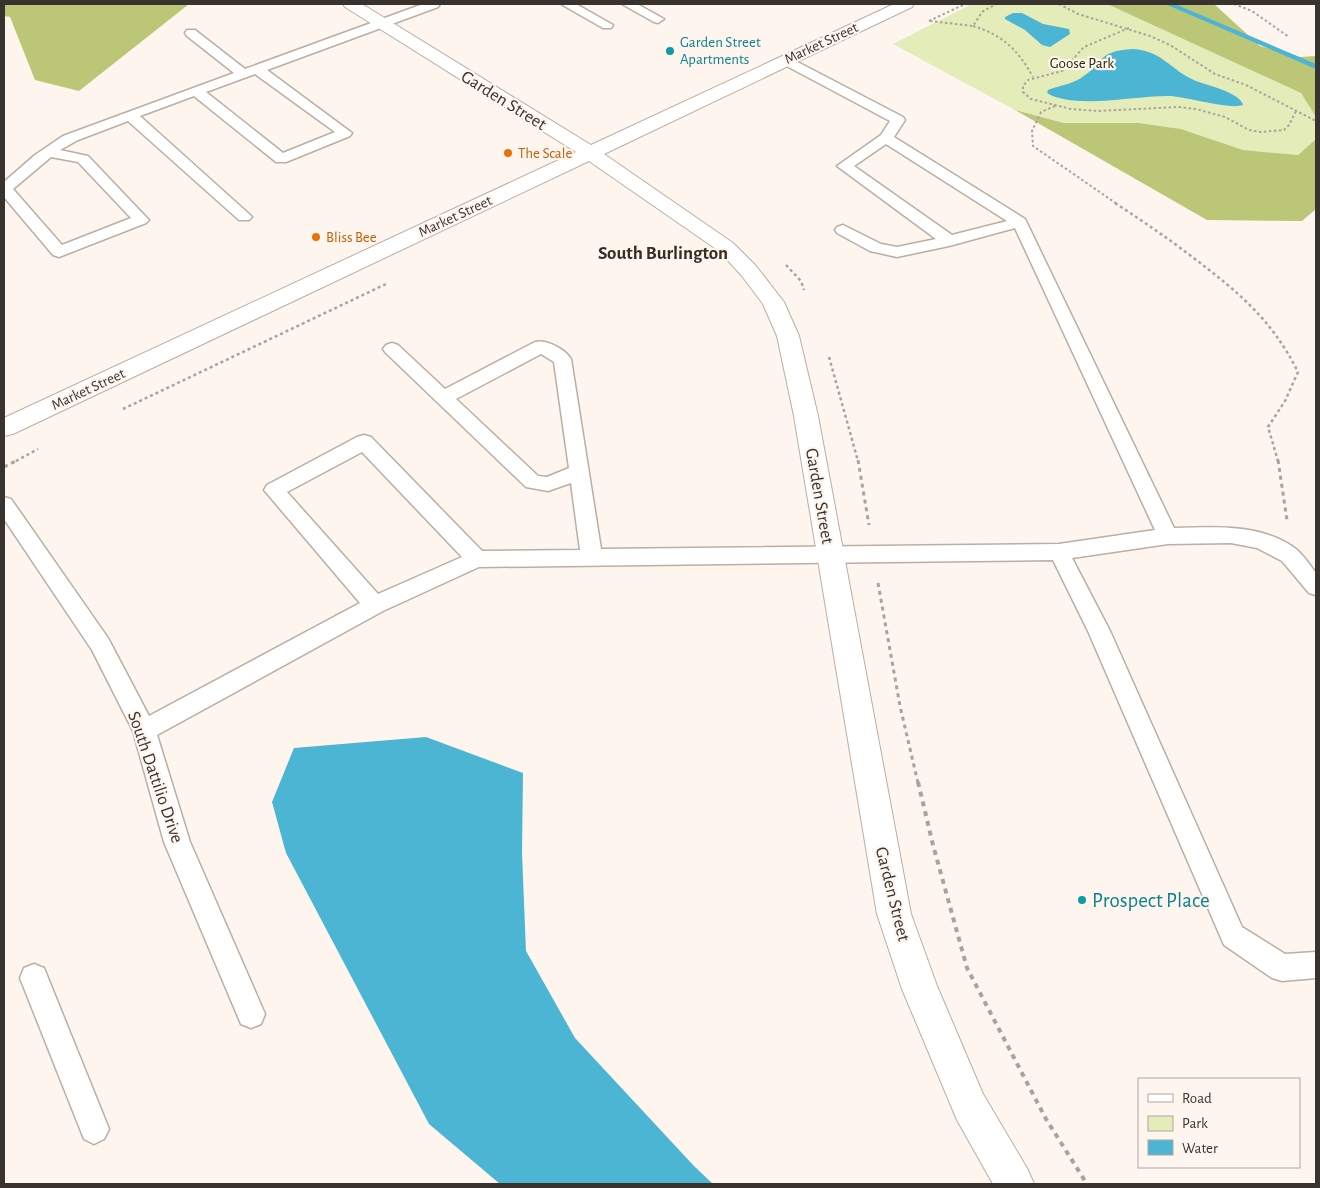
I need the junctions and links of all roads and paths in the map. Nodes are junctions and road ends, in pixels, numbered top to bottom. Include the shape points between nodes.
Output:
1 (351, 4) edge
2 (434, 4) edge
3 (567, 4) edge
4 (628, 4) edge
5 (906, 4) edge
6 (996, 4) edge
7 (1059, 4) edge
8 (1234, 4) edge
9 (658, 19) dead end
10 (929, 21) dead end
11 (382, 23) junction
12 (607, 25) dead end
13 (974, 26) junction
14 (1129, 28) junction
15 (191, 33) dead end
16 (1289, 38) dead end
17 (786, 60) junction
18 (251, 71) junction
19 (1033, 77) junction
20 (196, 91) junction
21 (1055, 106) junction
22 (1296, 111) junction
23 (130, 116) junction
24 (1316, 121) edge
25 (886, 138) junction
26 (49, 152) junction
27 (589, 152) junction
28 (244, 217) dead end
29 (1020, 222) junction
30 (843, 230) dead end
31 (949, 241) junction
32 (781, 260) dead end
33 (804, 291) dead end
34 (392, 349) dead end
35 (828, 356) dead end
36 (443, 398) junction
37 (4, 428) edge
38 (579, 472) junction
39 (4, 504) edge
40 (1168, 536) junction
41 (1059, 552) junction
42 (874, 554) junction
43 (830, 555) junction
44 (1289, 555) junction
45 (477, 559) junction
46 (592, 559) junction
47 (1316, 587) edge
48 (375, 605) junction
49 (144, 730) junction
50 (1316, 965) edge
51 (34, 978) dead end
52 (251, 1014) dead end
53 (94, 1129) dead end
54 (1014, 1184) edge
55 (1087, 1184) edge

1 - 11 street, Garden Street
2 - 11 lane
3 - 12 lane
4 - 9 lane
5 - 17 street, Market Street
6 - 13 path via 982,12
7 - 14 path via 1078,14
8 - 16 path via 1252,11
10 - 13 path
11 - 18 lane
11 - 27 street, Garden Street
13 - 19 path via 1013,45
14 - 19 path via 1084,47 1062,71
14 - 22 path via 1170,46 1215,74 1246,85
15 - 18 lane
17 - 25 lane via 898,120
17 - 27 street, Market Street
18 - 20 lane
18 - 20 lane via 345,133 281,159
19 - 21 path via 1023,86 1026,97
20 - 23 lane
21 - 22 path via 1098,111 1196,109 1225,117 1249,130 1266,133 1284,130
21 - 44 path via 1041,112 1032,131 1033,146 1147,223 1235,289 1262,316 1288,352 1298,372 1268,427 1286,502
22 - 24 path
23 - 26 lane via 63,142
23 - 28 lane
25 - 29 lane
25 - 31 lane via 844,166
26 - 26 lane via 5,189 59,252 141,220 83,159
27 - 37 street, Market Street
27 - 43 street, Garden Street via 726,247 773,302 788,336 806,416
29 - 31 lane
29 - 40 lane
30 - 31 lane via 876,248 897,252
32 - 33 path via 801,282
34 - 36 lane
35 - 42 path via 856,450
36 - 38 lane via 533,482 548,484
36 - 38 lane via 541,346 562,359
38 - 46 lane
39 - 49 lane, South Dattilio Drive via 100,644
40 - 41 lane
40 - 44 lane via 1231,535 1262,541
41 - 42 lane
41 - 50 lane via 1099,631 1233,936 1282,968
42 - 43 lane
42 - 55 path via 900,706 967,968 1046,1119
43 - 46 lane
43 - 54 street, Garden Street via 894,914 920,989 970,1107
44 - 47 lane
45 - 46 lane
45 - 48 lane
45 - 48 lane via 364,442 274,490
48 - 49 lane
49 - 52 lane, South Dattilio Drive via 177,842
51 - 53 lane

